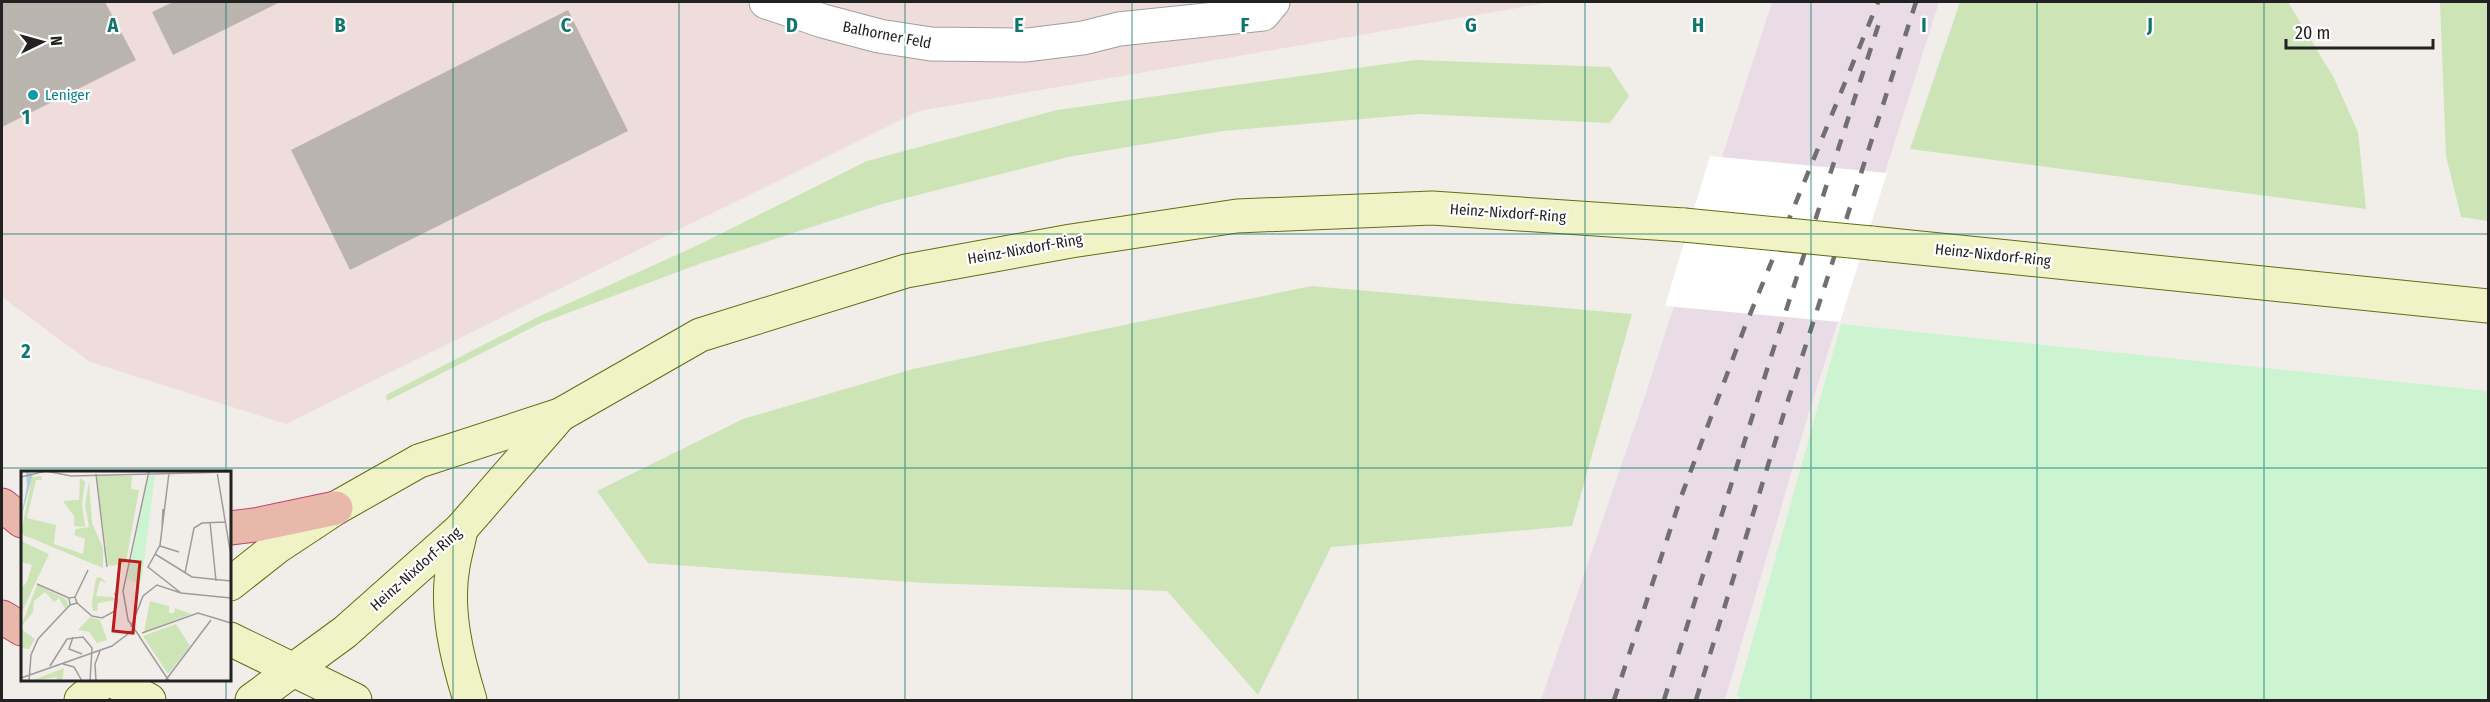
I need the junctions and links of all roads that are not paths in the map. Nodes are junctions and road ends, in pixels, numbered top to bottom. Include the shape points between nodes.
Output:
1 (766, 2) edge
2 (1273, 2) edge
3 (1126, 15) edge
4 (2488, 306) edge
5 (560, 415) junction
6 (2, 505) edge
7 (336, 508) junction
8 (21, 520) edge
9 (231, 528) edge
10 (462, 529) junction
11 (231, 583) edge
12 (2, 617) edge
13 (21, 628) edge
14 (231, 639) edge
15 (295, 671) junction
16 (104, 681) edge
17 (113, 681) edge
18 (81, 700) edge
19 (149, 700) edge
20 (252, 700) edge
21 (355, 700) edge
22 (470, 700) edge

1 - 3 street, Balhorner Feld via 879,36 931,45 1027,45 1083,38
2 - 3 street, Balhorner Feld via 1263,14
4 - 5 main road, Heinz-Nixdorf-Ring, bridge via 1684,225 1432,208 1237,216 906,271 700,335
5 - 7 main road, Heinz-Nixdorf-Ring via 419,461
5 - 10 main road, Heinz-Nixdorf-Ring
6 - 8 highway
7 - 9 highway
7 - 11 main road, Heinz-Nixdorf-Ring
10 - 15 main road, Heinz-Nixdorf-Ring
10 - 22 main road via 452,567 450,600 461,671
12 - 13 highway
14 - 15 main road
15 - 20 main road, Heinz-Nixdorf-Ring
15 - 21 main road
16 - 18 main road
17 - 19 main road

